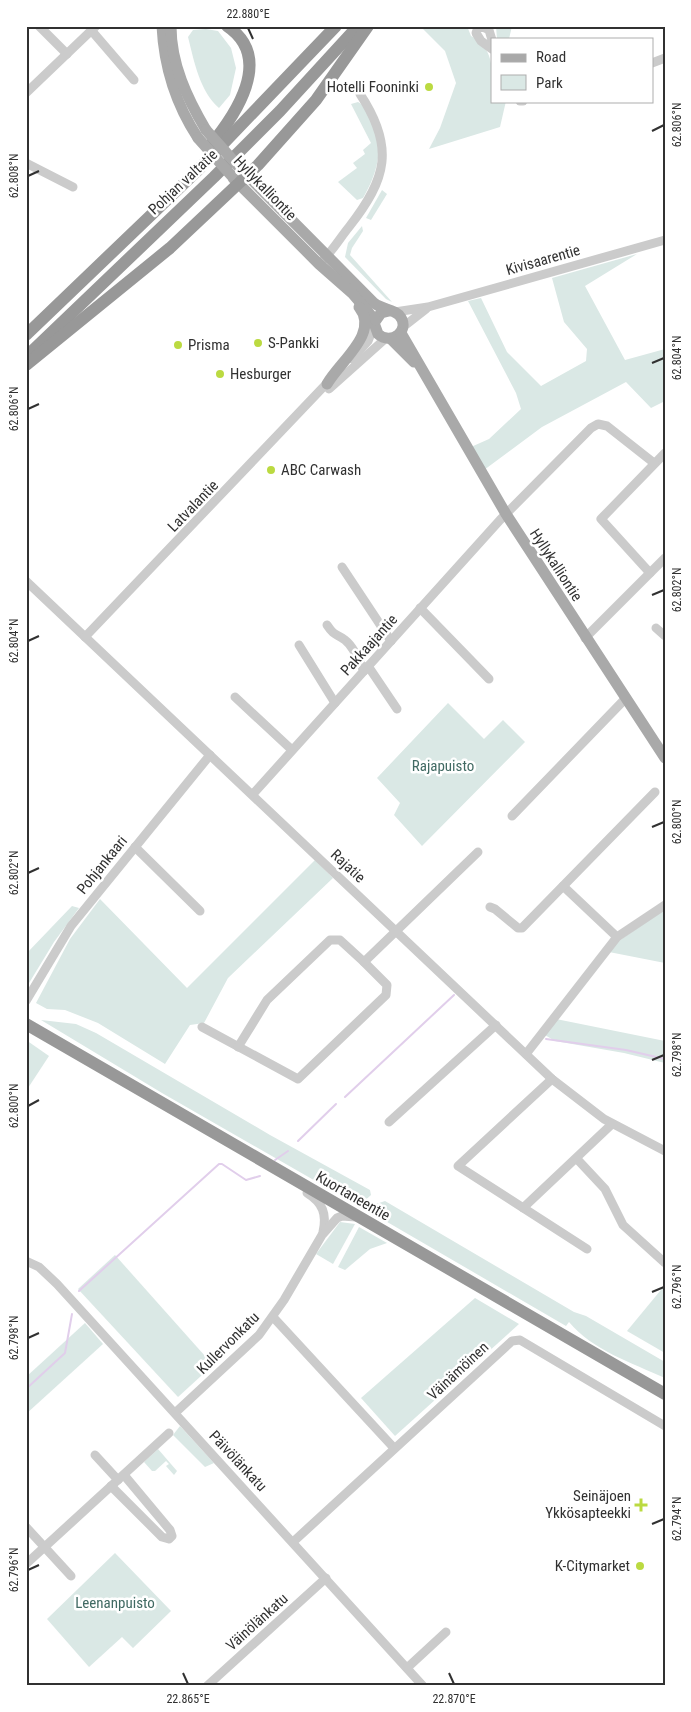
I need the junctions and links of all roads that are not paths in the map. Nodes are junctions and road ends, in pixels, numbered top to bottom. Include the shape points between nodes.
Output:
1 (38, 26) edge
2 (162, 26) edge
3 (171, 26) edge
4 (227, 26) edge
5 (336, 26) edge
6 (358, 26) edge
7 (368, 26) edge
8 (93, 28) edge
9 (491, 38) edge
10 (491, 48) edge
11 (67, 54) junction
12 (134, 80) dead end
13 (26, 93) edge
14 (360, 94) dead end
15 (202, 134) junction
16 (26, 163) edge
17 (239, 175) junction
18 (73, 187) dead end
19 (665, 240) edge
20 (328, 256) junction
21 (319, 264) junction
22 (84, 280) junction
23 (344, 288) junction
24 (428, 307) junction
25 (392, 311) junction
26 (375, 323) junction
27 (395, 334) junction
28 (26, 336) edge
29 (26, 357) edge
30 (26, 365) edge
31 (327, 384) junction
32 (320, 394) junction
33 (665, 453) edge
34 (654, 464) junction
35 (506, 514) junction
36 (665, 558) edge
37 (342, 567) dead end
38 (650, 573) junction
39 (26, 581) edge
40 (420, 608) junction
41 (327, 625) dead end
42 (656, 628) dead end
43 (665, 636) edge
44 (85, 637) junction
45 (585, 638) junction
46 (390, 641) junction
47 (299, 645) dead end
48 (366, 668) junction
49 (489, 679) dead end
50 (235, 697) dead end
51 (626, 698) junction
52 (335, 703) junction
53 (397, 709) dead end
54 (292, 750) junction
55 (210, 754) junction
56 (665, 758) edge
57 (656, 792) dead end
58 (253, 794) junction
59 (512, 816) dead end
60 (135, 847) junction
61 (478, 852) dead end
62 (563, 886) junction
63 (665, 905) edge
64 (490, 908) dead end
65 (200, 911) dead end
66 (398, 931) junction
67 (617, 937) junction
68 (364, 962) junction
69 (26, 1000) edge
70 (26, 1024) edge
71 (496, 1025) junction
72 (202, 1027) dead end
73 (238, 1047) junction
74 (526, 1054) junction
75 (552, 1079) junction
76 (388, 1122) dead end
77 (612, 1124) junction
78 (665, 1152) edge
79 (577, 1159) junction
80 (291, 1178) junction
81 (523, 1208) junction
82 (358, 1218) junction
83 (322, 1235) junction
84 (587, 1249) dead end
85 (26, 1261) edge
86 (665, 1262) edge
87 (273, 1318) junction
88 (665, 1394) edge
89 (175, 1413) junction
90 (665, 1426) edge
91 (169, 1433) dead end
92 (394, 1448) junction
93 (95, 1455) dead end
94 (118, 1480) junction
95 (26, 1527) edge
96 (293, 1542) junction
97 (45, 1547) junction
98 (26, 1564) edge
99 (71, 1576) dead end
100 (326, 1578) junction
101 (446, 1632) dead end
102 (407, 1668) junction
103 (207, 1686) edge
104 (423, 1686) edge

1 - 11 street
2 - 15 main road, Hyllykalliontie via 174,94
3 - 15 main road, Hyllykalliontie via 181,82
4 - 22 highway via 242,42 248,61 248,85 238,107 223,131 194,165 116,241
5 - 22 highway, Pohjan valtatie via 236,133
6 - 29 highway, Pohjan valtatie via 233,157
7 - 17 highway via 316,100
8 - 11 street
8 - 12 street
9 - 10 street via 489,30 478,28 476,33
11 - 13 street
14 - 20 street via 380,133 381,171 366,203
15 - 17 main road, Hyllykalliontie, bridge
16 - 18 street
17 - 20 main road, Hyllykalliontie
17 - 21 main road, Hyllykalliontie
17 - 30 highway via 164,253
19 - 24 street, Kivisaarentie
20 - 21 street
20 - 25 main road, Hyllykalliontie via 374,303
21 - 23 main road, Hyllykalliontie
22 - 28 highway, Pohjan valtatie
23 - 26 main road, Hyllykalliontie via 357,298
23 - 31 main road via 364,313 366,330
24 - 25 street, Kivisaarentie
24 - 27 street, Kivisaarentie
25 - 26 main road via 381,313
25 - 27 main road via 401,318
26 - 27 main road via 378,334
26 - 31 street, Latvalantie via 364,346
27 - 32 street, Latvalantie
27 - 35 main road, Hyllykalliontie via 430,383
31 - 32 street, Latvalantie
32 - 44 street, Latvalantie
33 - 34 street
34 - 35 street, Pakkaajantie via 607,426 598,424
34 - 38 street via 601,519
35 - 40 street, Pakkaajantie
35 - 45 main road, Hyllykalliontie
36 - 38 street
37 - 46 street
38 - 45 street
39 - 44 street, Rajatie
40 - 46 street, Pakkaajantie
40 - 49 street
41 - 48 street via 334,636 352,648
42 - 43 street
44 - 55 street, Rajatie
45 - 51 main road, Hyllykalliontie
46 - 48 street, Pakkaajantie
47 - 52 street
48 - 52 street, Pakkaajantie
48 - 53 street
50 - 54 street
51 - 56 main road, Hyllykalliontie
51 - 59 street
52 - 54 street, Pakkaajantie
54 - 58 street, Pakkaajantie
55 - 58 street, Rajatie
55 - 60 street, Pohjankaari
57 - 62 street
58 - 66 street, Rajatie
60 - 65 street
60 - 69 street, Pohjankaari via 71,926
61 - 66 street
62 - 64 street via 522,928
62 - 67 street
63 - 67 street
66 - 68 street
66 - 71 street, Rajatie
67 - 74 street
68 - 73 street via 340,940 330,940 267,1000
68 - 73 street via 387,985 386,995 298,1079
70 - 80 highway, Kuortaneentie
71 - 74 street, Rajatie
71 - 76 street
72 - 73 street
74 - 75 street, Rajatie
75 - 77 street, Rajatie
75 - 81 street via 458,1166
77 - 78 street, Rajatie
77 - 79 street
79 - 81 street
79 - 86 street via 605,1190 623,1225
80 - 82 highway, Kuortaneentie
80 - 83 street, Kullervonkatu via 321,1205 325,1221
81 - 84 street
82 - 83 street, Kullervonkatu via 337,1218
82 - 88 highway, Kuortaneentie
83 - 87 street, Kullervonkatu
85 - 89 street, Päivölänkatu via 52,1278
87 - 89 street, Kullervonkatu
87 - 92 street
89 - 96 street, Päivölänkatu
90 - 92 street, Väinämöinen via 520,1340 504,1348
91 - 94 street
92 - 96 street, Väinämöinen
93 - 94 street
94 - 94 street via 170,1530 172,1536 169,1540 162,1537
94 - 97 street
95 - 97 street
96 - 100 street, Päivölänkatu
97 - 98 street
97 - 99 street
100 - 102 street, Päivölänkatu
100 - 103 street, Väinölänkatu
101 - 102 street
102 - 104 street, Päivölänkatu

